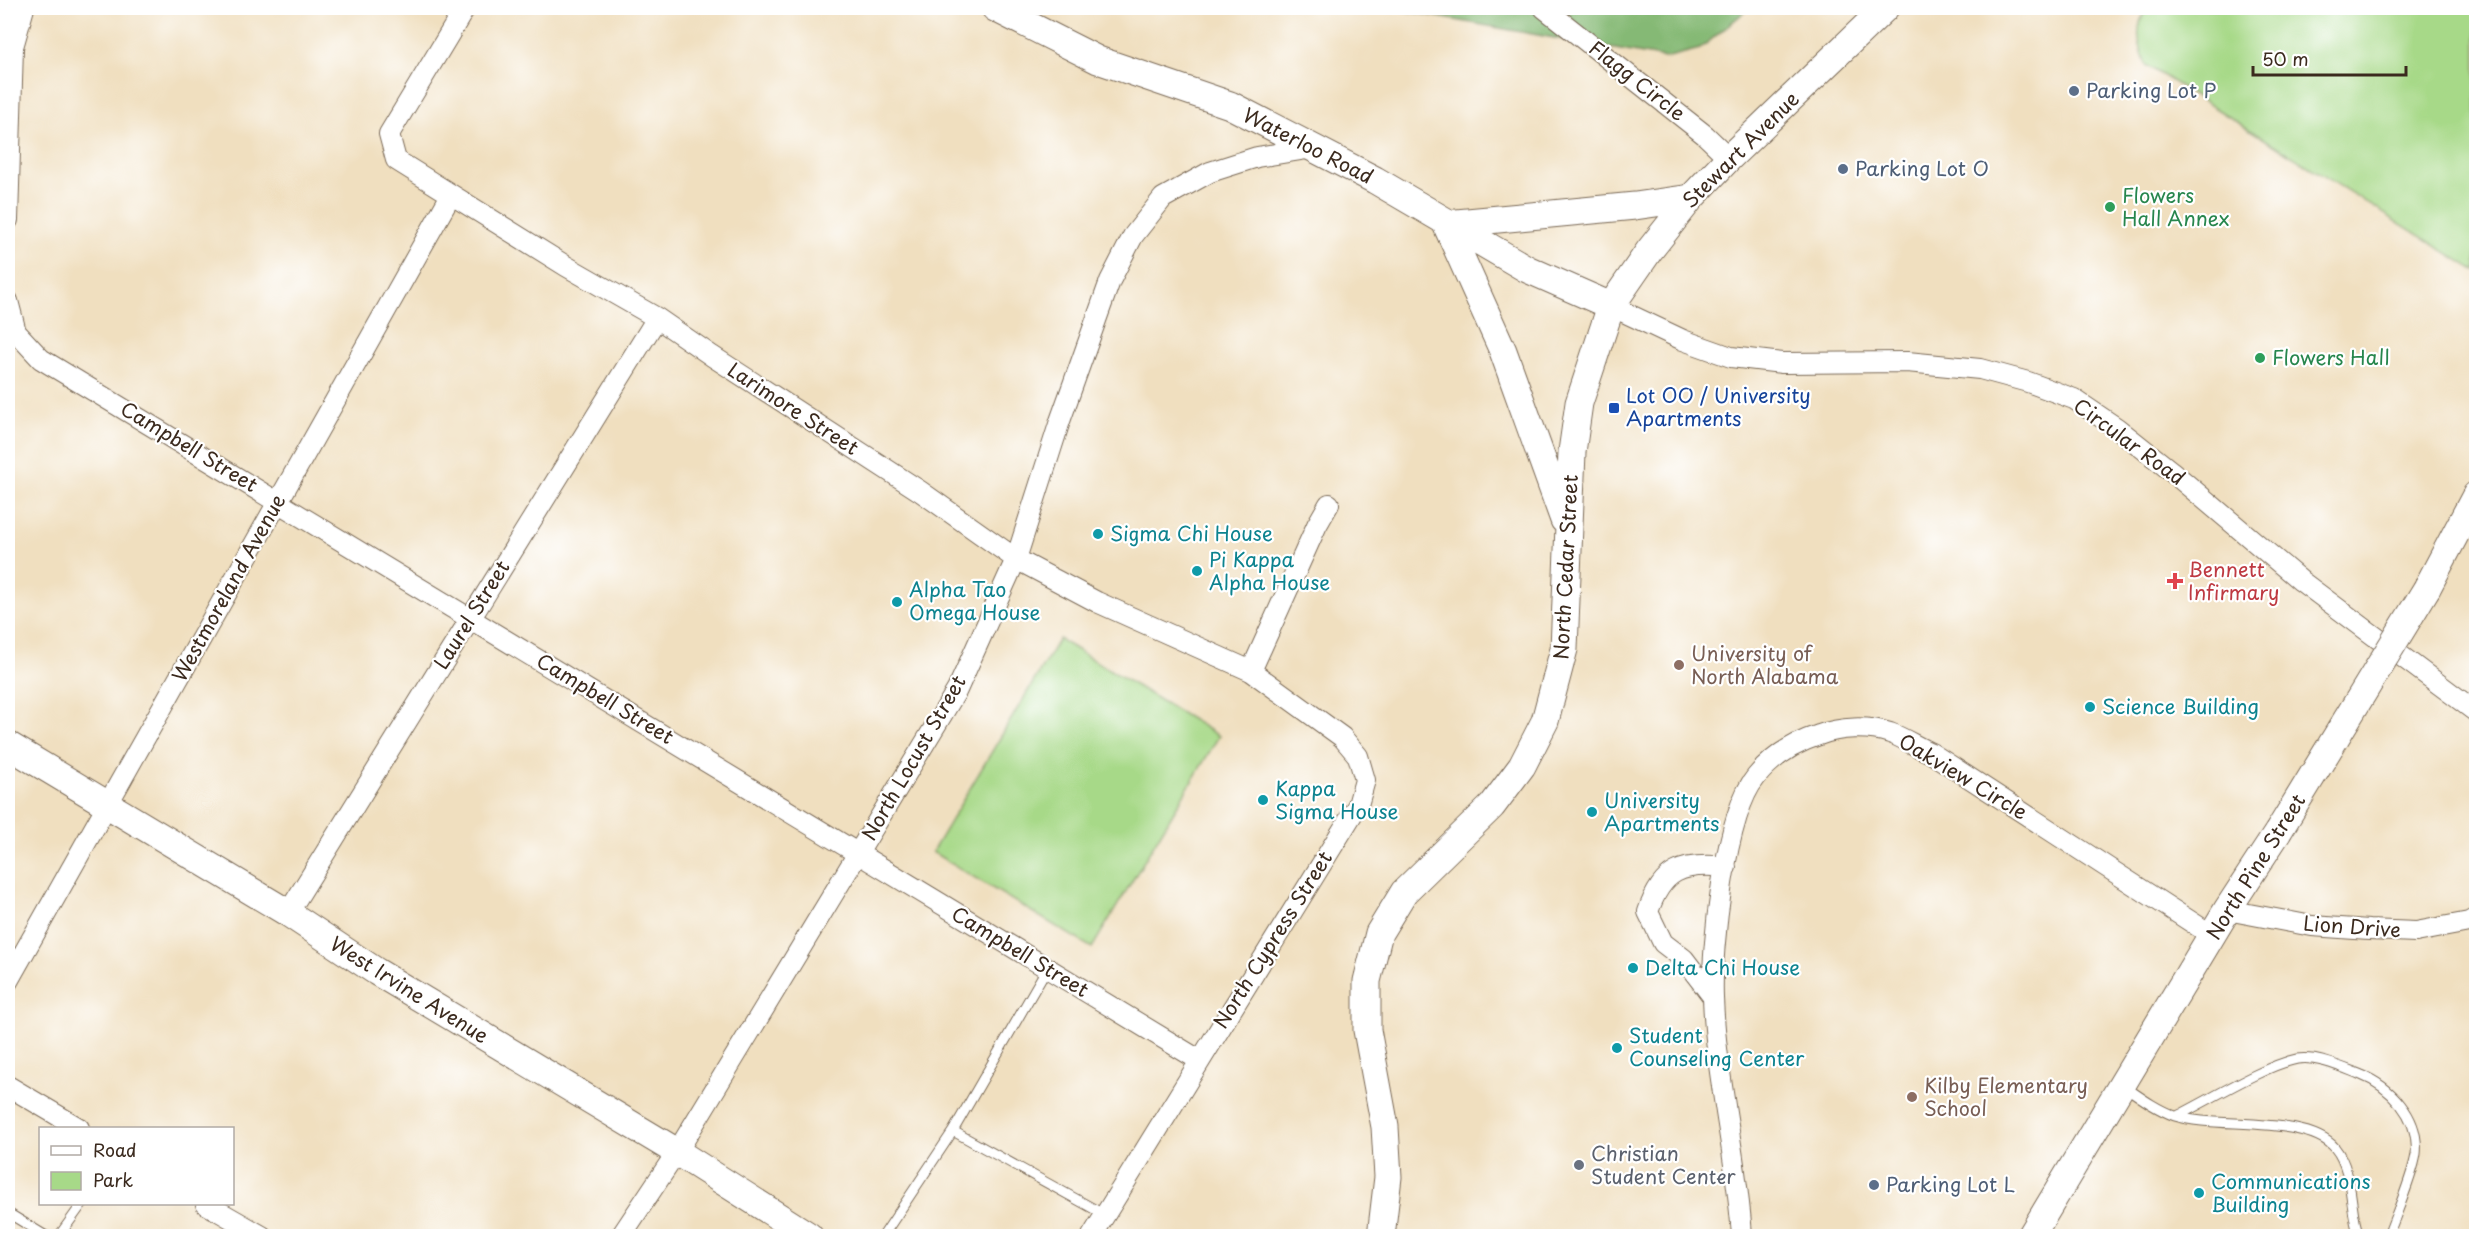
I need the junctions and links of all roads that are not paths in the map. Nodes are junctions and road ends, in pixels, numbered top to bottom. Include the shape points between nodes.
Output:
1 (24, 8) edge
2 (465, 8) edge
3 (995, 8) edge
4 (1544, 8) edge
5 (1885, 8) edge
6 (1314, 148) junction
7 (1729, 158) junction
8 (451, 195) junction
9 (1691, 198) junction
10 (8, 220) edge
11 (1446, 224) junction
12 (8, 302) edge
13 (1611, 306) junction
14 (657, 318) junction
15 (2476, 496) edge
16 (279, 501) junction
17 (1329, 504) dead end
18 (1568, 532) junction
19 (1016, 559) junction
20 (471, 618) junction
21 (1251, 671) junction
22 (2476, 712) edge
23 (8, 745) edge
24 (107, 805) junction
25 (859, 854) junction
26 (1725, 867) junction
27 (2227, 910) junction
28 (288, 913) junction
29 (2476, 918) edge
30 (2213, 936) junction
31 (1047, 968) junction
32 (8, 981) edge
33 (1713, 997) junction
34 (1199, 1060) junction
35 (8, 1086) edge
36 (2124, 1086) junction
37 (2176, 1116) junction
38 (77, 1127) edge
39 (953, 1131) junction
40 (677, 1152) junction
41 (81, 1205) edge
42 (208, 1205) edge
43 (8, 1213) edge
44 (1105, 1215) junction
45 (234, 1230) edge
46 (46, 1236) edge
47 (59, 1236) edge
48 (262, 1236) edge
49 (621, 1236) edge
50 (809, 1236) edge
51 (883, 1236) edge
52 (1092, 1236) edge
53 (1380, 1236) edge
54 (1742, 1236) edge
55 (2031, 1236) edge
56 (2359, 1236) edge
57 (2388, 1236) edge

1 - 10 street via 13,47
2 - 8 street, Larimore Street via 389,134 396,160
3 - 6 street, Waterloo Road via 1098,60 1230,105
4 - 7 street, Flagg Circle
5 - 7 street, Stewart Avenue
6 - 11 street, Waterloo Road
6 - 19 street, North Locust Street via 1257,157 1210,172 1163,198 1133,236 1110,281
7 - 9 street, Stewart Avenue
8 - 14 street, Larimore Street
8 - 16 street, Westmoreland Avenue
9 - 11 street
9 - 13 street, Stewart Avenue
11 - 13 street, Waterloo Road via 1527,269
11 - 18 street via 1503,351
12 - 16 street, Campbell Street via 16,332 41,358
13 - 18 street, North Cedar Street via 1579,403
13 - 22 street, Circular Road via 1683,340 1731,357 1782,363 1907,362 1980,369 2074,399 2171,471 2301,581
14 - 19 street, Larimore Street
14 - 20 street, Laurel Street
15 - 27 street, North Pine Street, bridge via 2427,588
16 - 20 street, Campbell Street
16 - 24 street, Westmoreland Avenue
17 - 21 street
18 - 53 street, North Cedar Street via 1564,649 1545,721 1522,766 1492,806 1404,892 1379,933 1367,990 1367,1029 1385,1127 1388,1177
19 - 21 street, Larimore Street via 1098,602
19 - 25 street, North Locust Street via 957,690
20 - 25 street, Campbell Street
20 - 28 street, Laurel Street
21 - 34 street, North Cypress Street via 1342,737 1358,756 1365,780 1359,805
23 - 24 street, West Irvine Avenue
24 - 28 street, West Irvine Avenue
24 - 32 street, Westmoreland Avenue
25 - 31 street, Campbell Street
25 - 40 street, North Locust Street
26 - 30 street, Oakview Circle via 1734,822 1755,778 1792,744 1839,728 1888,733 1931,753
26 - 33 street, Oakview Circle
26 - 33 street via 1704,865 1676,870 1655,890 1648,912 1663,943 1684,959
27 - 29 street, Lion Drive via 2312,926 2404,932
27 - 30 street, North Pine Street
28 - 40 street, West Irvine Avenue via 377,972
30 - 36 street, North Pine Street
31 - 34 street, Campbell Street
31 - 39 lane
33 - 54 street, Oakview Circle via 1718,1064
34 - 44 street, North Cypress Street
35 - 38 street
36 - 37 lane
36 - 55 street, North Pine Street
37 - 56 lane via 2317,1135 2335,1148 2344,1167
37 - 57 lane via 2298,1059 2314,1059 2344,1068 2381,1084 2397,1100 2415,1136 2416,1155
39 - 44 lane
39 - 51 lane
40 - 49 street, North Locust Street
40 - 50 street, West Irvine Avenue
41 - 47 lane
42 - 45 street
43 - 46 lane
44 - 52 street, North Cypress Street
45 - 48 street

